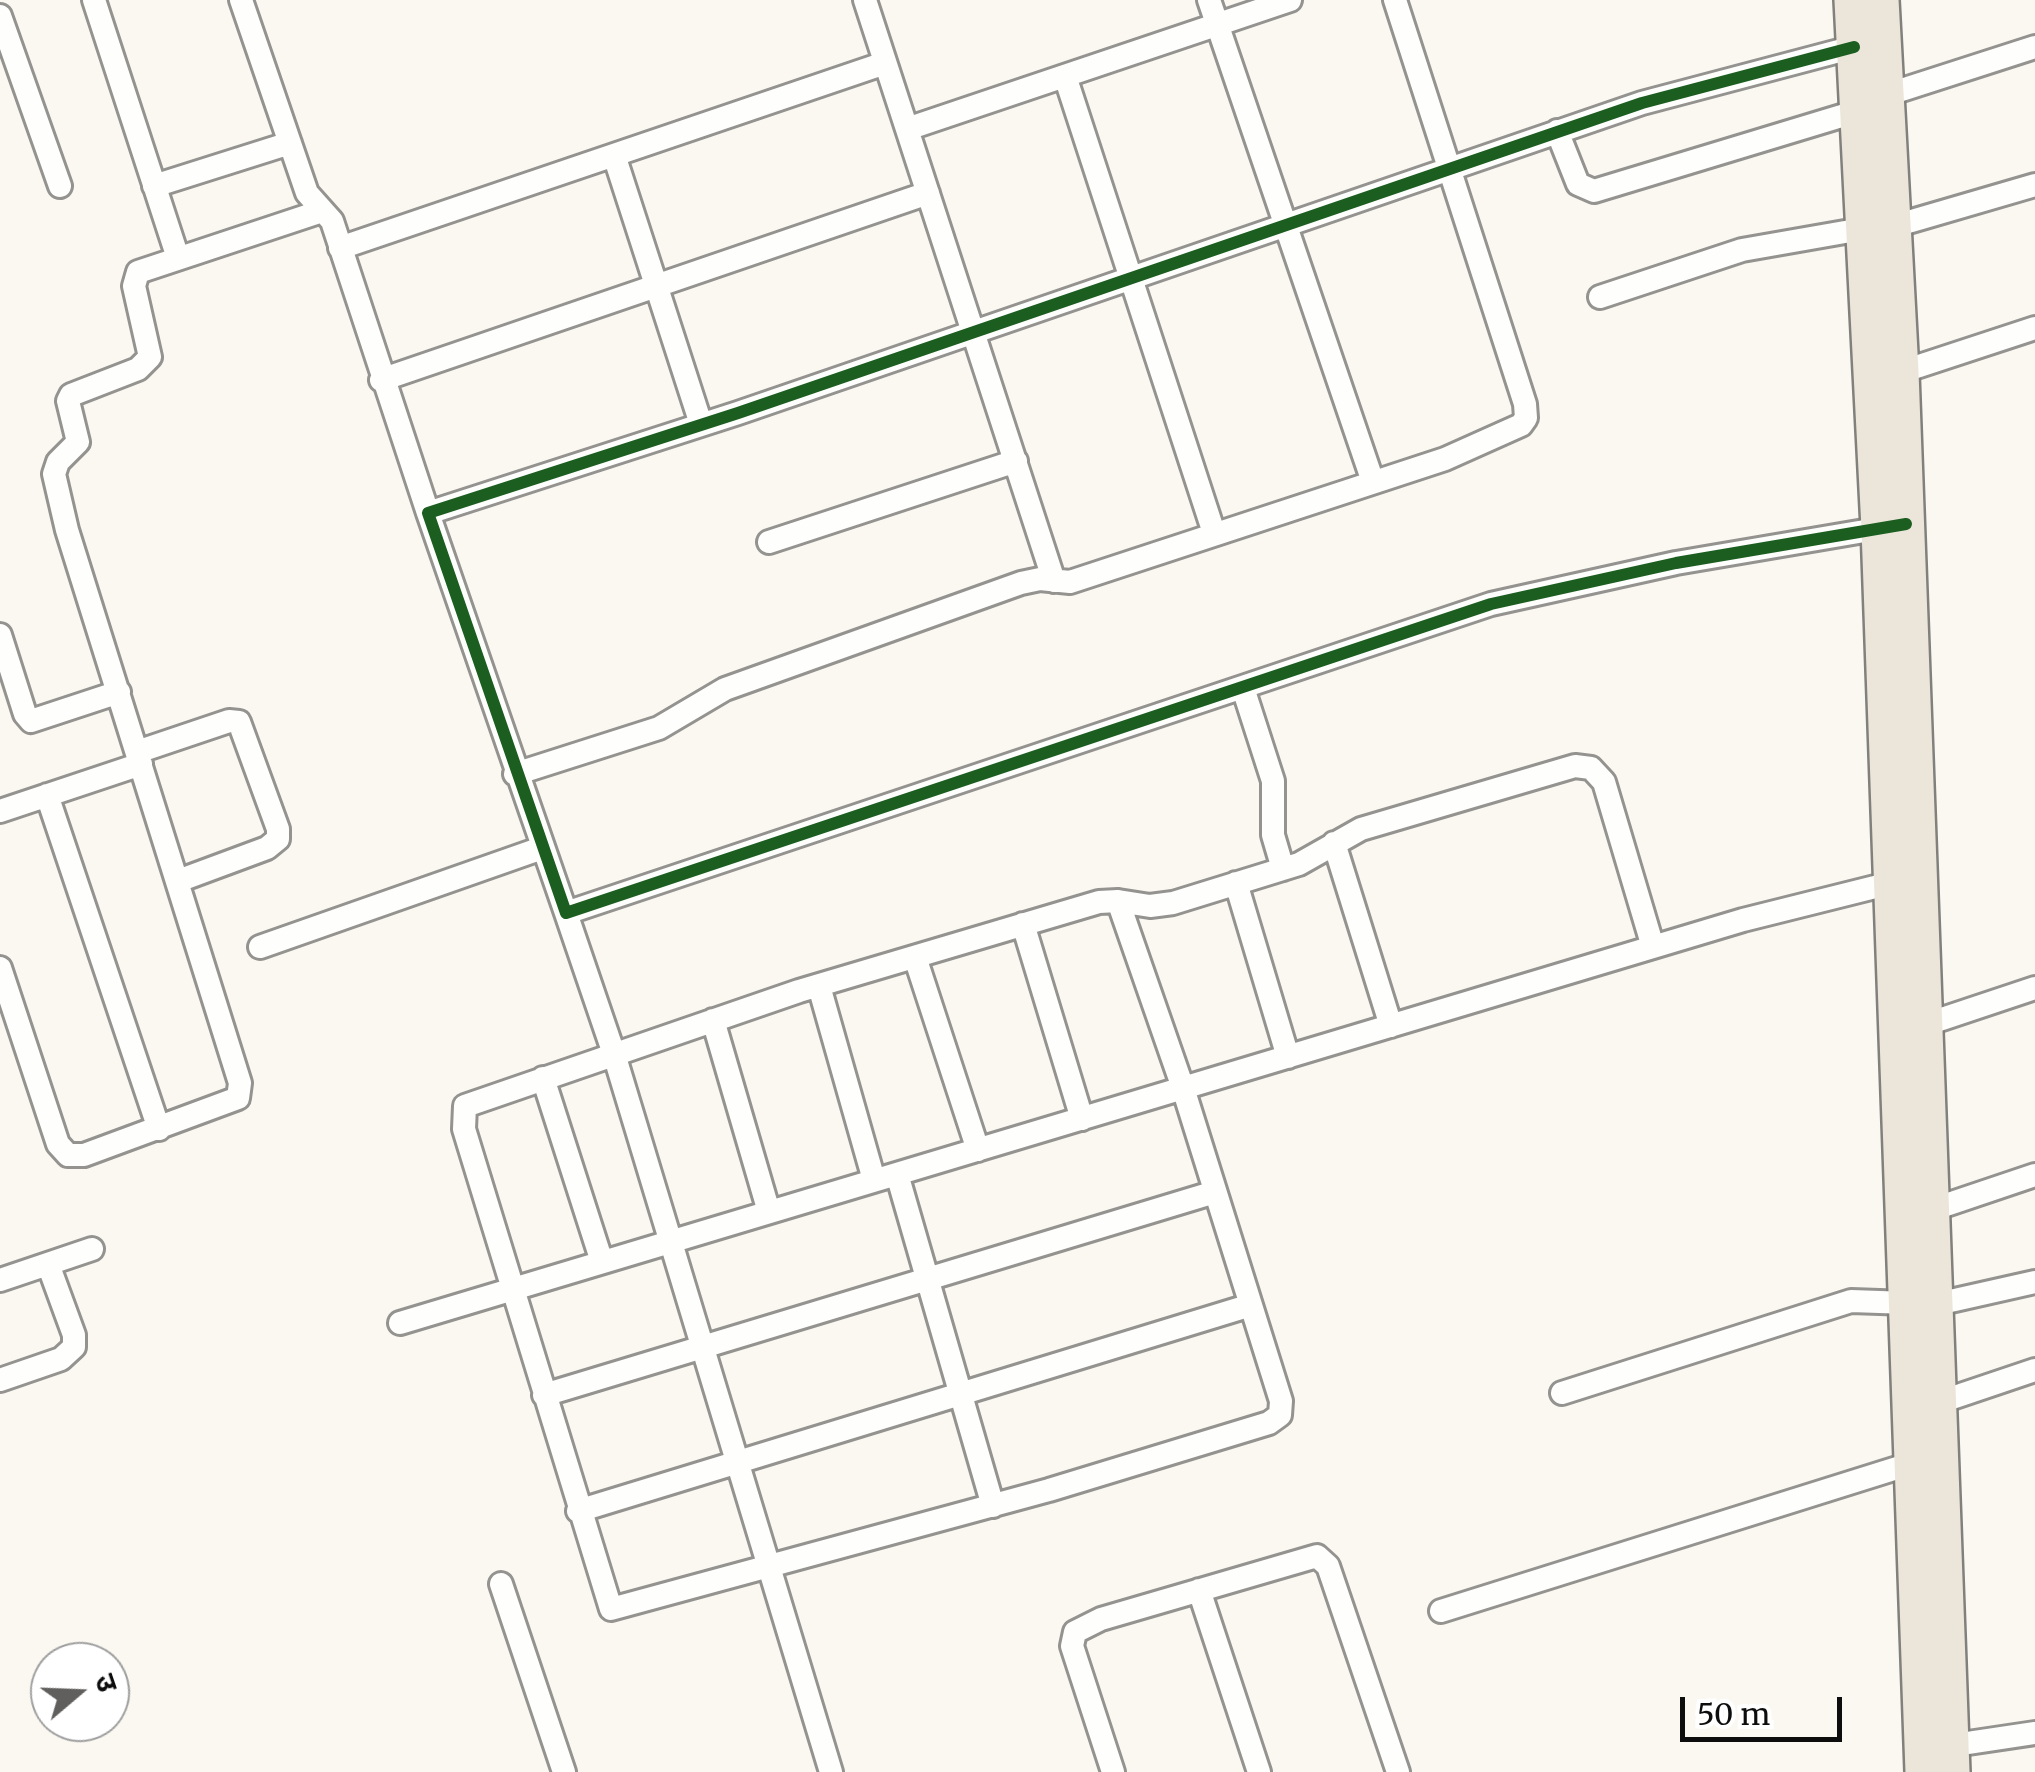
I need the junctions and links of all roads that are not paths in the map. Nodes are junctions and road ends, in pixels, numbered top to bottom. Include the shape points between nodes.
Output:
1 (94, 0) edge
2 (241, 0) edge
3 (866, 0) edge
4 (1209, 0) edge
5 (1290, 0) edge
6 (1395, 0) edge
7 (1852, 0) edge
8 (1880, 0) edge
9 (0, 16) edge
10 (1217, 24) junction
11 (2035, 46) edge
12 (1854, 47) junction
13 (886, 63) junction
14 (1065, 76) junction
15 (1872, 103) junction
16 (907, 129) junction
17 (1557, 132) junction
18 (290, 143) junction
19 (614, 155) junction
20 (1450, 168) junction
21 (2035, 185) edge
22 (60, 186) dead end
23 (154, 186) junction
24 (928, 193) junction
25 (322, 211) junction
26 (1286, 225) junction
27 (1876, 228) junction
28 (340, 248) junction
29 (178, 258) junction
30 (1133, 278) junction
31 (655, 286) junction
32 (1600, 297) dead end
33 (2035, 328) edge
34 (974, 331) junction
35 (1901, 372) junction
36 (382, 380) junction
37 (702, 424) junction
38 (1016, 462) junction
39 (1373, 482) junction
40 (428, 513) junction
41 (1893, 526) junction
42 (1214, 534) junction
43 (769, 542) dead end
44 (1054, 582) junction
45 (0, 635) edge
46 (1243, 688) junction
47 (119, 692) junction
48 (10, 704) edge
49 (139, 758) junction
50 (515, 774) junction
51 (47, 795) junction
52 (0, 811) edge
53 (1334, 843) junction
54 (542, 848) junction
55 (1283, 869) junction
56 (1907, 879) junction
57 (178, 881) junction
58 (1236, 883) junction
59 (1118, 901) junction
60 (566, 913) junction
61 (1024, 924) junction
62 (260, 947) dead end
63 (1653, 947) junction
64 (915, 956) junction
65 (0, 968) edge
66 (818, 986) junction
67 (2035, 988) edge
68 (713, 1020) junction
69 (1927, 1024) junction
70 (1390, 1026) junction
71 (614, 1054) junction
72 (1288, 1057) junction
73 (543, 1078) junction
74 (1183, 1088) junction
75 (1082, 1118) junction
76 (159, 1129) junction
77 (978, 1150) junction
78 (2035, 1175) edge
79 (885, 1177) junction
80 (1215, 1192) junction
81 (1934, 1209) junction
82 (769, 1212) junction
83 (670, 1242) junction
84 (92, 1249) dead end
85 (602, 1262) junction
86 (48, 1264) junction
87 (0, 1280) edge
88 (928, 1280) junction
89 (2035, 1282) edge
90 (512, 1289) junction
91 (1922, 1303) junction
92 (1251, 1305) junction
93 (400, 1322) dead end
94 (702, 1348) junction
95 (2035, 1370) edge
96 (0, 1380) edge
97 (961, 1393) junction
98 (1562, 1393) dead end
99 (544, 1395) junction
100 (1940, 1402) junction
101 (736, 1461) junction
102 (1913, 1463) junction
103 (993, 1506) junction
104 (578, 1510) junction
105 (769, 1568) junction
106 (501, 1584) dead end
107 (1199, 1590) junction
108 (1441, 1611) dead end
109 (2035, 1733) edge
110 (1937, 1760) edge
111 (564, 1772) edge
112 (831, 1772) edge
113 (1113, 1772) edge
114 (1259, 1772) edge
115 (1398, 1772) edge

1 - 23 street
2 - 18 street
3 - 13 street
4 - 10 street
5 - 10 street
6 - 20 street
7 - 12 main road
8 - 15 main road
9 - 22 street
10 - 14 street
10 - 26 street
11 - 15 street
12 - 15 main road
12 - 17 street via 1715,81
13 - 16 street
13 - 19 street
14 - 16 street
14 - 30 street
15 - 17 street via 1594,191 1575,180
15 - 27 main road
16 - 24 street
17 - 20 street
18 - 23 street
18 - 25 street via 306,193
19 - 28 street
19 - 31 street
20 - 26 street
20 - 39 street via 1526,418 1514,430 1445,459
21 - 27 street
23 - 29 street
24 - 31 street
24 - 34 street
25 - 28 street
25 - 29 street
26 - 30 street
26 - 39 street
27 - 32 street via 1742,250
27 - 35 main road
27 - 41 main road
28 - 36 street
29 - 47 street via 138,272 134,286 150,357 138,369 71,395 78,442 54,474
30 - 34 street
30 - 42 street
31 - 36 street
31 - 37 street
33 - 35 street
34 - 37 street
34 - 38 street
35 - 41 main road
36 - 40 street
37 - 40 street
38 - 43 street
38 - 44 street
39 - 42 street
40 - 50 street
41 - 46 street via 1526,594
41 - 56 main road
42 - 44 street
44 - 50 street via 1032,580 966,602 725,689 659,728
45 - 48 street
46 - 55 street via 1273,781 1273,835
46 - 60 street
47 - 48 street via 36,721
47 - 49 street
49 - 51 street
49 - 57 street
49 - 57 street via 239,722 278,829 278,839 267,848
50 - 54 street
51 - 52 street
51 - 76 street
53 - 55 street
53 - 63 street via 1584,766 1604,782
53 - 70 street
54 - 60 street
54 - 62 street
55 - 58 street
56 - 63 street
56 - 69 main road
56 - 91 main road
57 - 76 street via 240,1088 229,1104
58 - 59 street via 1161,904
58 - 72 street
59 - 61 street
59 - 74 street
60 - 71 street
61 - 64 street
61 - 75 street
63 - 70 street
64 - 66 street
64 - 77 street
65 - 76 street via 62,1150 84,1155
66 - 68 street
66 - 79 street
67 - 69 street
68 - 71 street
68 - 82 street
69 - 81 main road
70 - 72 street
71 - 73 street
71 - 83 street
72 - 74 street
73 - 85 street
73 - 90 street via 462,1110
74 - 75 street
74 - 80 street
75 - 77 street
77 - 79 street
78 - 81 street
79 - 82 street
79 - 88 street
80 - 88 street
80 - 92 street
81 - 91 main road
82 - 83 street
83 - 85 street
83 - 94 street
84 - 86 street
85 - 90 street
86 - 87 street
86 - 96 street via 74,1347 61,1359
88 - 94 street
88 - 97 street
89 - 91 street
90 - 93 street
90 - 99 street
91 - 98 street via 1838,1304
91 - 100 main road
91 - 102 main road
92 - 97 street
92 - 103 street via 1281,1401 1276,1419
94 - 99 street
94 - 101 street
95 - 100 street
97 - 101 street
97 - 103 street
99 - 104 street
100 - 110 main road
101 - 104 street
101 - 105 street
102 - 108 street
102 - 110 main road
103 - 105 street
104 - 105 street via 611,1609
105 - 112 street
106 - 111 street
107 - 113 street via 1076,1632 1072,1646
107 - 114 street
107 - 115 street via 1309,1556 1324,1559
109 - 110 street

